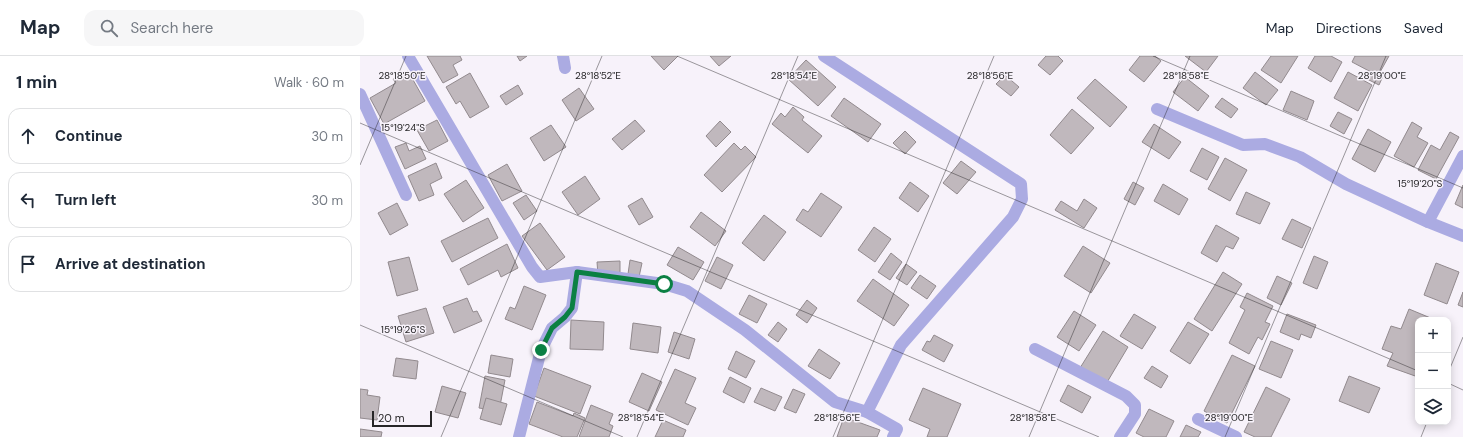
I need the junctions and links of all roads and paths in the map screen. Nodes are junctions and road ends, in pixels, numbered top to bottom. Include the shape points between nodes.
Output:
1 (408, 56) edge
2 (563, 56) edge
3 (824, 56) edge
4 (565, 68) dead end
5 (360, 94) edge
6 (1157, 109) dead end
7 (1463, 156) edge
8 (406, 195) dead end
9 (1428, 222) junction
10 (1463, 236) edge
11 (577, 272) junction
12 (1035, 349) dead end
13 (867, 412) junction
14 (1198, 419) dead end
15 (519, 437) edge
16 (893, 437) edge
17 (1120, 437) edge
18 (1236, 437) edge

1 - 11 street via 532,267 540,277
2 - 4 street
3 - 13 street via 1021,184 1022,199 1013,217 901,345
5 - 8 street
6 - 9 street via 1243,145 1265,144 1300,157 1346,184
7 - 9 street
9 - 10 street
11 - 13 street via 664,284 687,291 745,330 835,402
11 - 15 street via 572,308 552,328 541,350
12 - 17 street via 1126,396 1135,406 1135,414
13 - 16 street via 897,428
14 - 18 street

